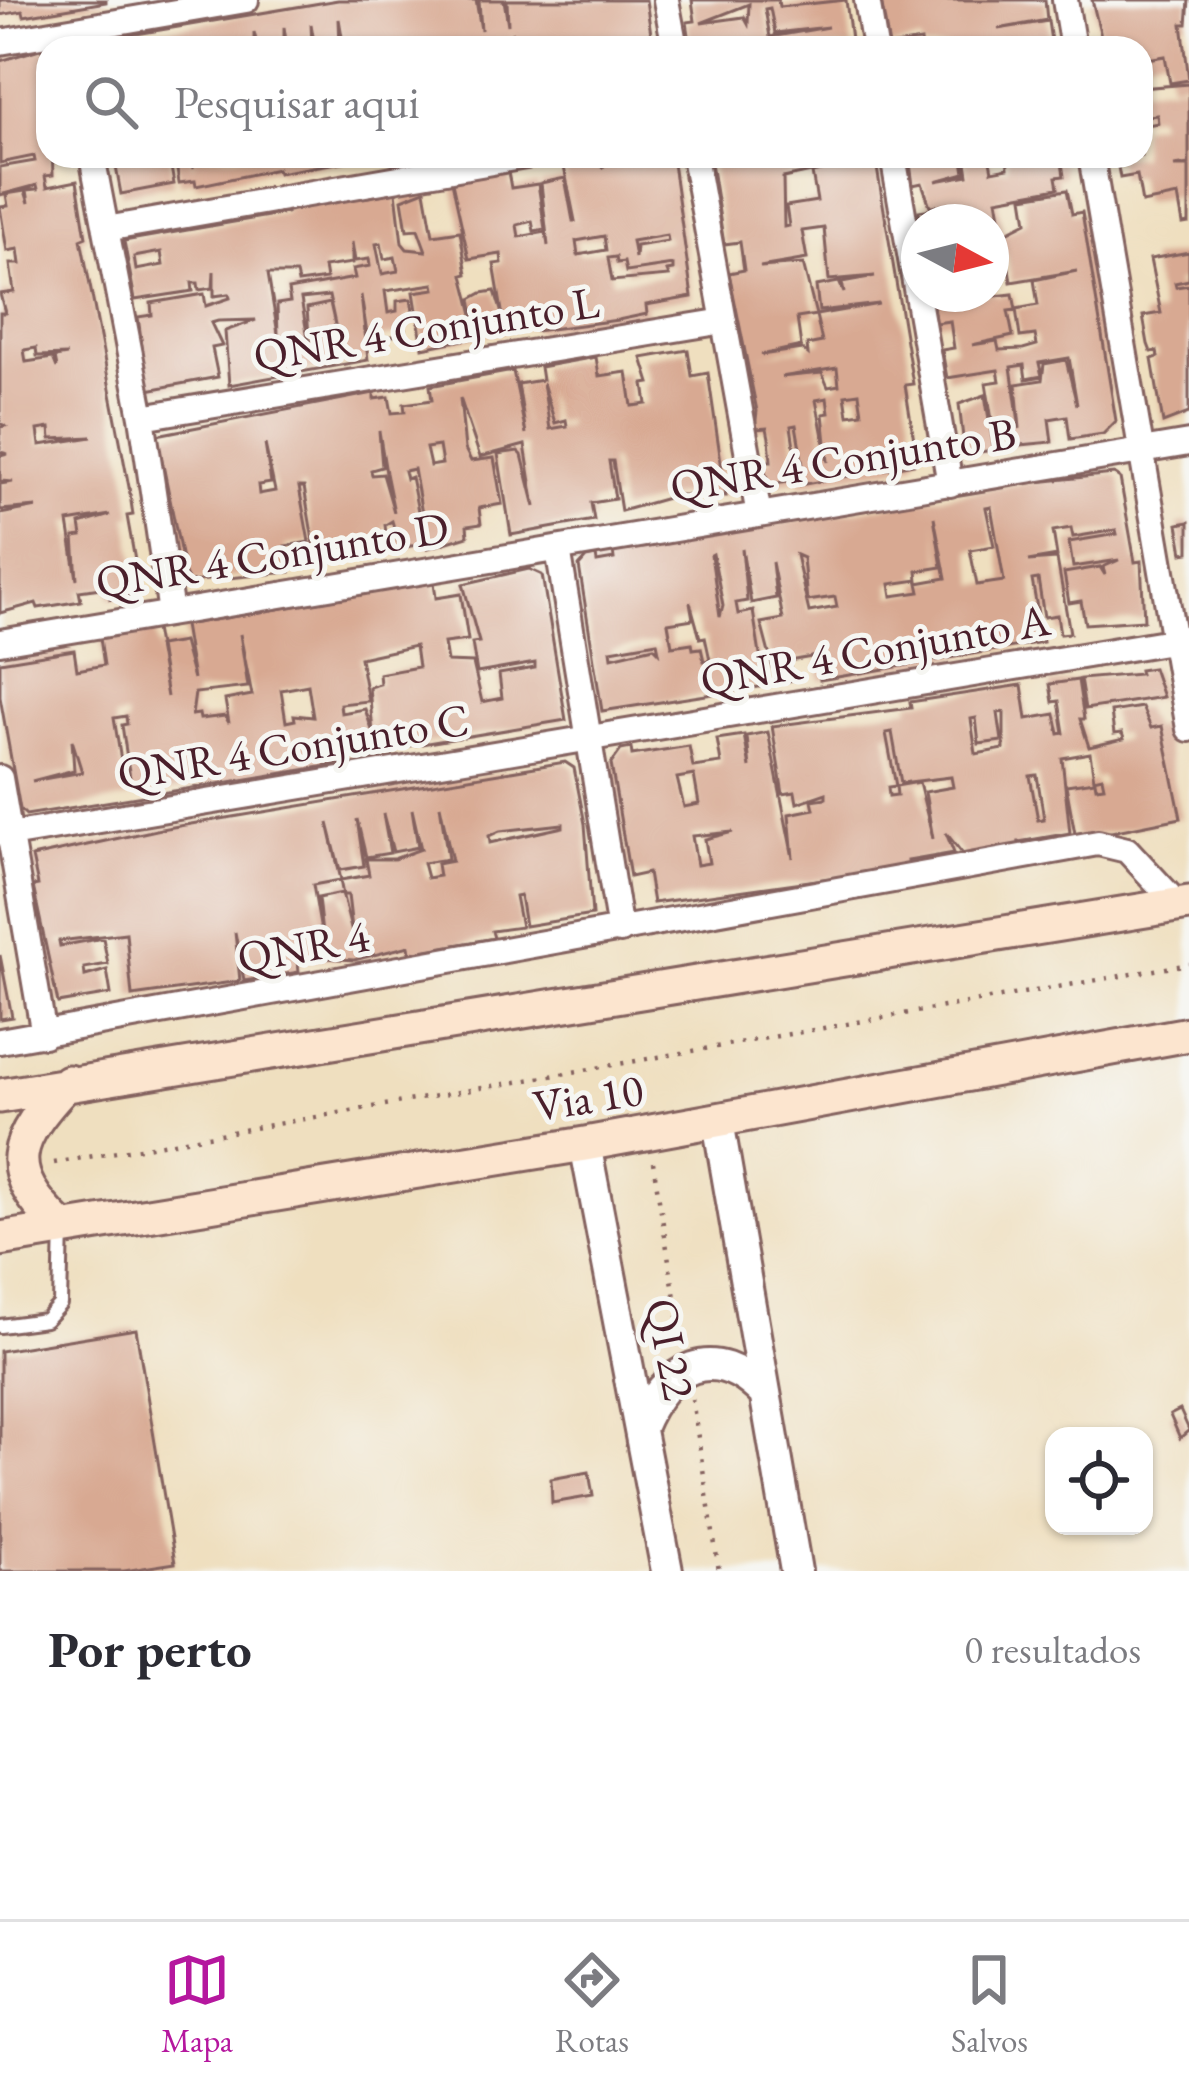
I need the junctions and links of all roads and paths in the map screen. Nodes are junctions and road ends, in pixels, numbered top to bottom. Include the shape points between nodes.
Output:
1 (245, 0) edge
2 (666, 0) edge
3 (867, 0) edge
4 (1065, 0) edge
5 (83, 36) edge
6 (673, 36) edge
7 (873, 36) edge
8 (1071, 36) edge
9 (36, 40) edge
10 (0, 42) edge
11 (94, 168) edge
12 (458, 168) edge
13 (696, 168) edge
14 (895, 168) edge
15 (1093, 168) edge
16 (106, 230) junction
17 (724, 321) junction
18 (142, 417) junction
19 (1189, 443) edge
20 (1142, 452) junction
21 (950, 484) junction
22 (759, 515) junction
23 (558, 549) junction
24 (171, 614) junction
25 (1181, 639) edge
26 (0, 642) edge
27 (1189, 729) edge
28 (591, 740) junction
29 (0, 778) edge
30 (10, 835) junction
31 (1183, 904) edge
32 (620, 932) junction
33 (1189, 964) edge
34 (1189, 1034) edge
35 (44, 1035) junction
36 (0, 1041) edge
37 (68, 1082) junction
38 (0, 1096) edge
39 (718, 1120) junction
40 (585, 1144) junction
41 (16, 1169) junction
42 (62, 1228) junction
43 (0, 1238) edge
44 (0, 1326) edge
45 (765, 1394) junction
46 (640, 1428) junction
47 (667, 1571) edge
48 (796, 1571) edge

1 - 5 street
2 - 6 street
3 - 7 street
4 - 8 street
9 - 10 street
11 - 16 street
12 - 16 street
13 - 17 street
14 - 21 street
15 - 20 street
16 - 18 street
17 - 18 street, QNR 4 Conjunto L
17 - 22 street
18 - 24 street
19 - 20 street, QNR 4 Conjunto B
20 - 21 street, QNR 4 Conjunto B
20 - 25 street
21 - 22 street, QNR 4 Conjunto B
22 - 23 street, QNR 4 Conjunto B
23 - 24 street, QNR 4 Conjunto D
23 - 28 street
24 - 26 street, QNR 4 Conjunto D
25 - 27 street
25 - 28 street, QNR 4 Conjunto A
28 - 30 street, QNR 4 Conjunto C
28 - 32 street
29 - 30 street
30 - 35 street
31 - 32 street, QNR 4 via 1127,850 1098,843
31 - 37 main road
32 - 35 street, QNR 4
33 - 41 path
34 - 39 main road, Via 10
35 - 36 street, QNR 4
37 - 38 main road
37 - 41 main road via 23,1136
39 - 40 main road, Via 10
39 - 45 street
40 - 42 main road, Via 10
40 - 46 street, QI 22
41 - 42 main road via 31,1200
42 - 43 main road, Via 10
42 - 44 lane via 60,1304 45,1321
45 - 46 street via 737,1371 687,1368 650,1403
45 - 48 street
46 - 47 street, QI 22

